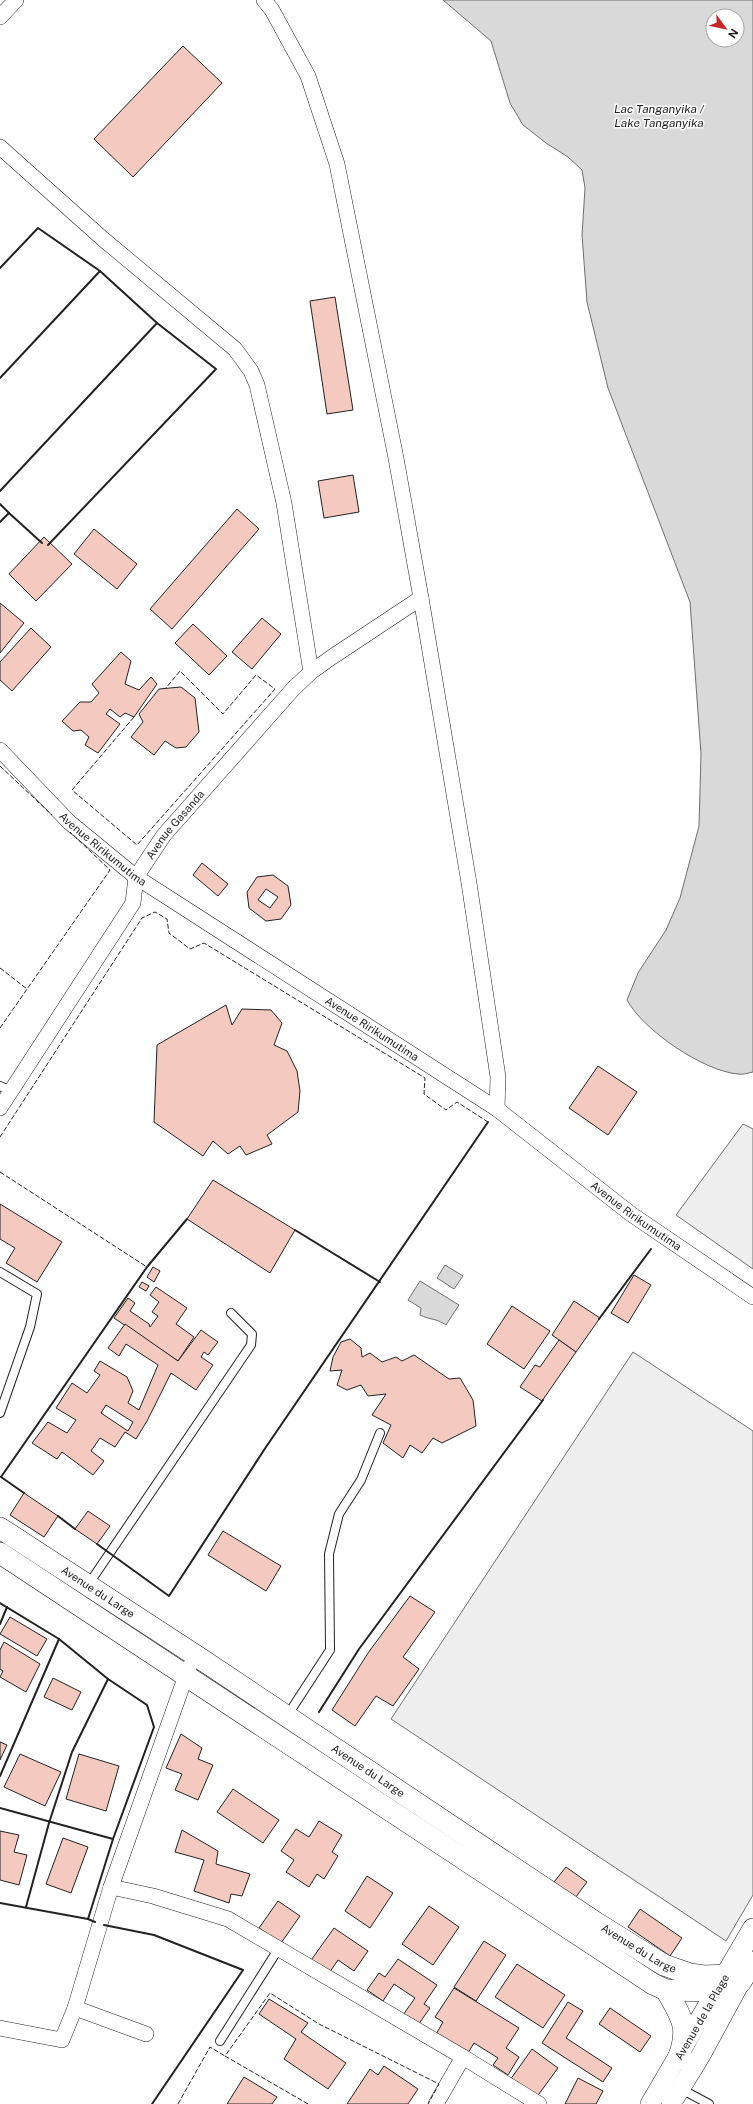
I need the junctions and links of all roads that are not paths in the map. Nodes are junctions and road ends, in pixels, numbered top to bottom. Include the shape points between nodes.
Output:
1 (16, 0) edge
2 (264, 0) edge
3 (0, 17) edge
4 (0, 147) edge
5 (421, 598) junction
6 (311, 672) junction
7 (0, 750) edge
8 (136, 877) junction
9 (6, 1089) edge
10 (0, 1108) edge
11 (497, 1109) junction
12 (0, 1272) edge
13 (753, 1297) edge
14 (231, 1313) dead end
15 (0, 1413) edge
16 (380, 1433) dead end
17 (0, 1528) edge
18 (0, 1553) edge
19 (88, 1586) junction
20 (195, 1655) junction
21 (186, 1675) junction
22 (281, 1726) junction
23 (111, 1887) junction
24 (753, 1929) edge
25 (590, 1930) junction
26 (279, 1948) junction
27 (737, 1976) edge
28 (666, 1990) junction
29 (75, 2008) junction
30 (0, 2028) edge
31 (146, 2034) dead end
32 (220, 2041) dead end
33 (463, 2056) junction
34 (678, 2059) junction
35 (676, 2097) edge
36 (436, 2104) edge
37 (539, 2104) edge
38 (650, 2104) edge
39 (709, 2104) edge

1 - 3 street
2 - 5 street via 308,76 335,154 396,458
4 - 6 street via 103,239 235,349 251,371 257,386 284,503
5 - 6 street, Avenue Gasanda
5 - 11 street via 496,1061
6 - 8 street, Avenue Gasanda via 164,835
7 - 8 street, Avenue Ririkumutima via 69,822
8 - 9 street, Avenue Gasanda via 133,903
8 - 11 street, Avenue Ririkumutima
9 - 10 street, Avenue Gasanda
11 - 13 street, Avenue Ririkumutima via 631,1214
12 - 15 lane via 37,1294 30,1327
14 - 19 lane via 252,1334 251,1345
16 - 22 lane via 361,1480 339,1514 329,1554 330,1650
17 - 19 main road, Avenue du Large
18 - 21 main road, Avenue du Large
19 - 20 main road, Avenue du Large
20 - 21 street
20 - 22 main road, Avenue du Large
21 - 22 main road, Avenue du Large
21 - 23 street
22 - 25 main road, Avenue du Large
23 - 26 street via 153,1896 228,1920
23 - 29 street
24 - 27 main road, Avenue de la Plage
25 - 27 main road, Avenue du Large via 664,1965 690,1974
25 - 28 main road, Avenue du Large via 639,1975
26 - 32 lane
26 - 33 street
27 - 28 main road, Avenue du Large
27 - 34 street, Avenue de la Plage
27 - 35 street, Avenue de la Plage
28 - 34 main road via 681,2017 685,2033
29 - 30 street via 62,2040
29 - 31 street
33 - 36 street
33 - 37 street
34 - 38 street, Avenue de la Plage
35 - 39 lane

